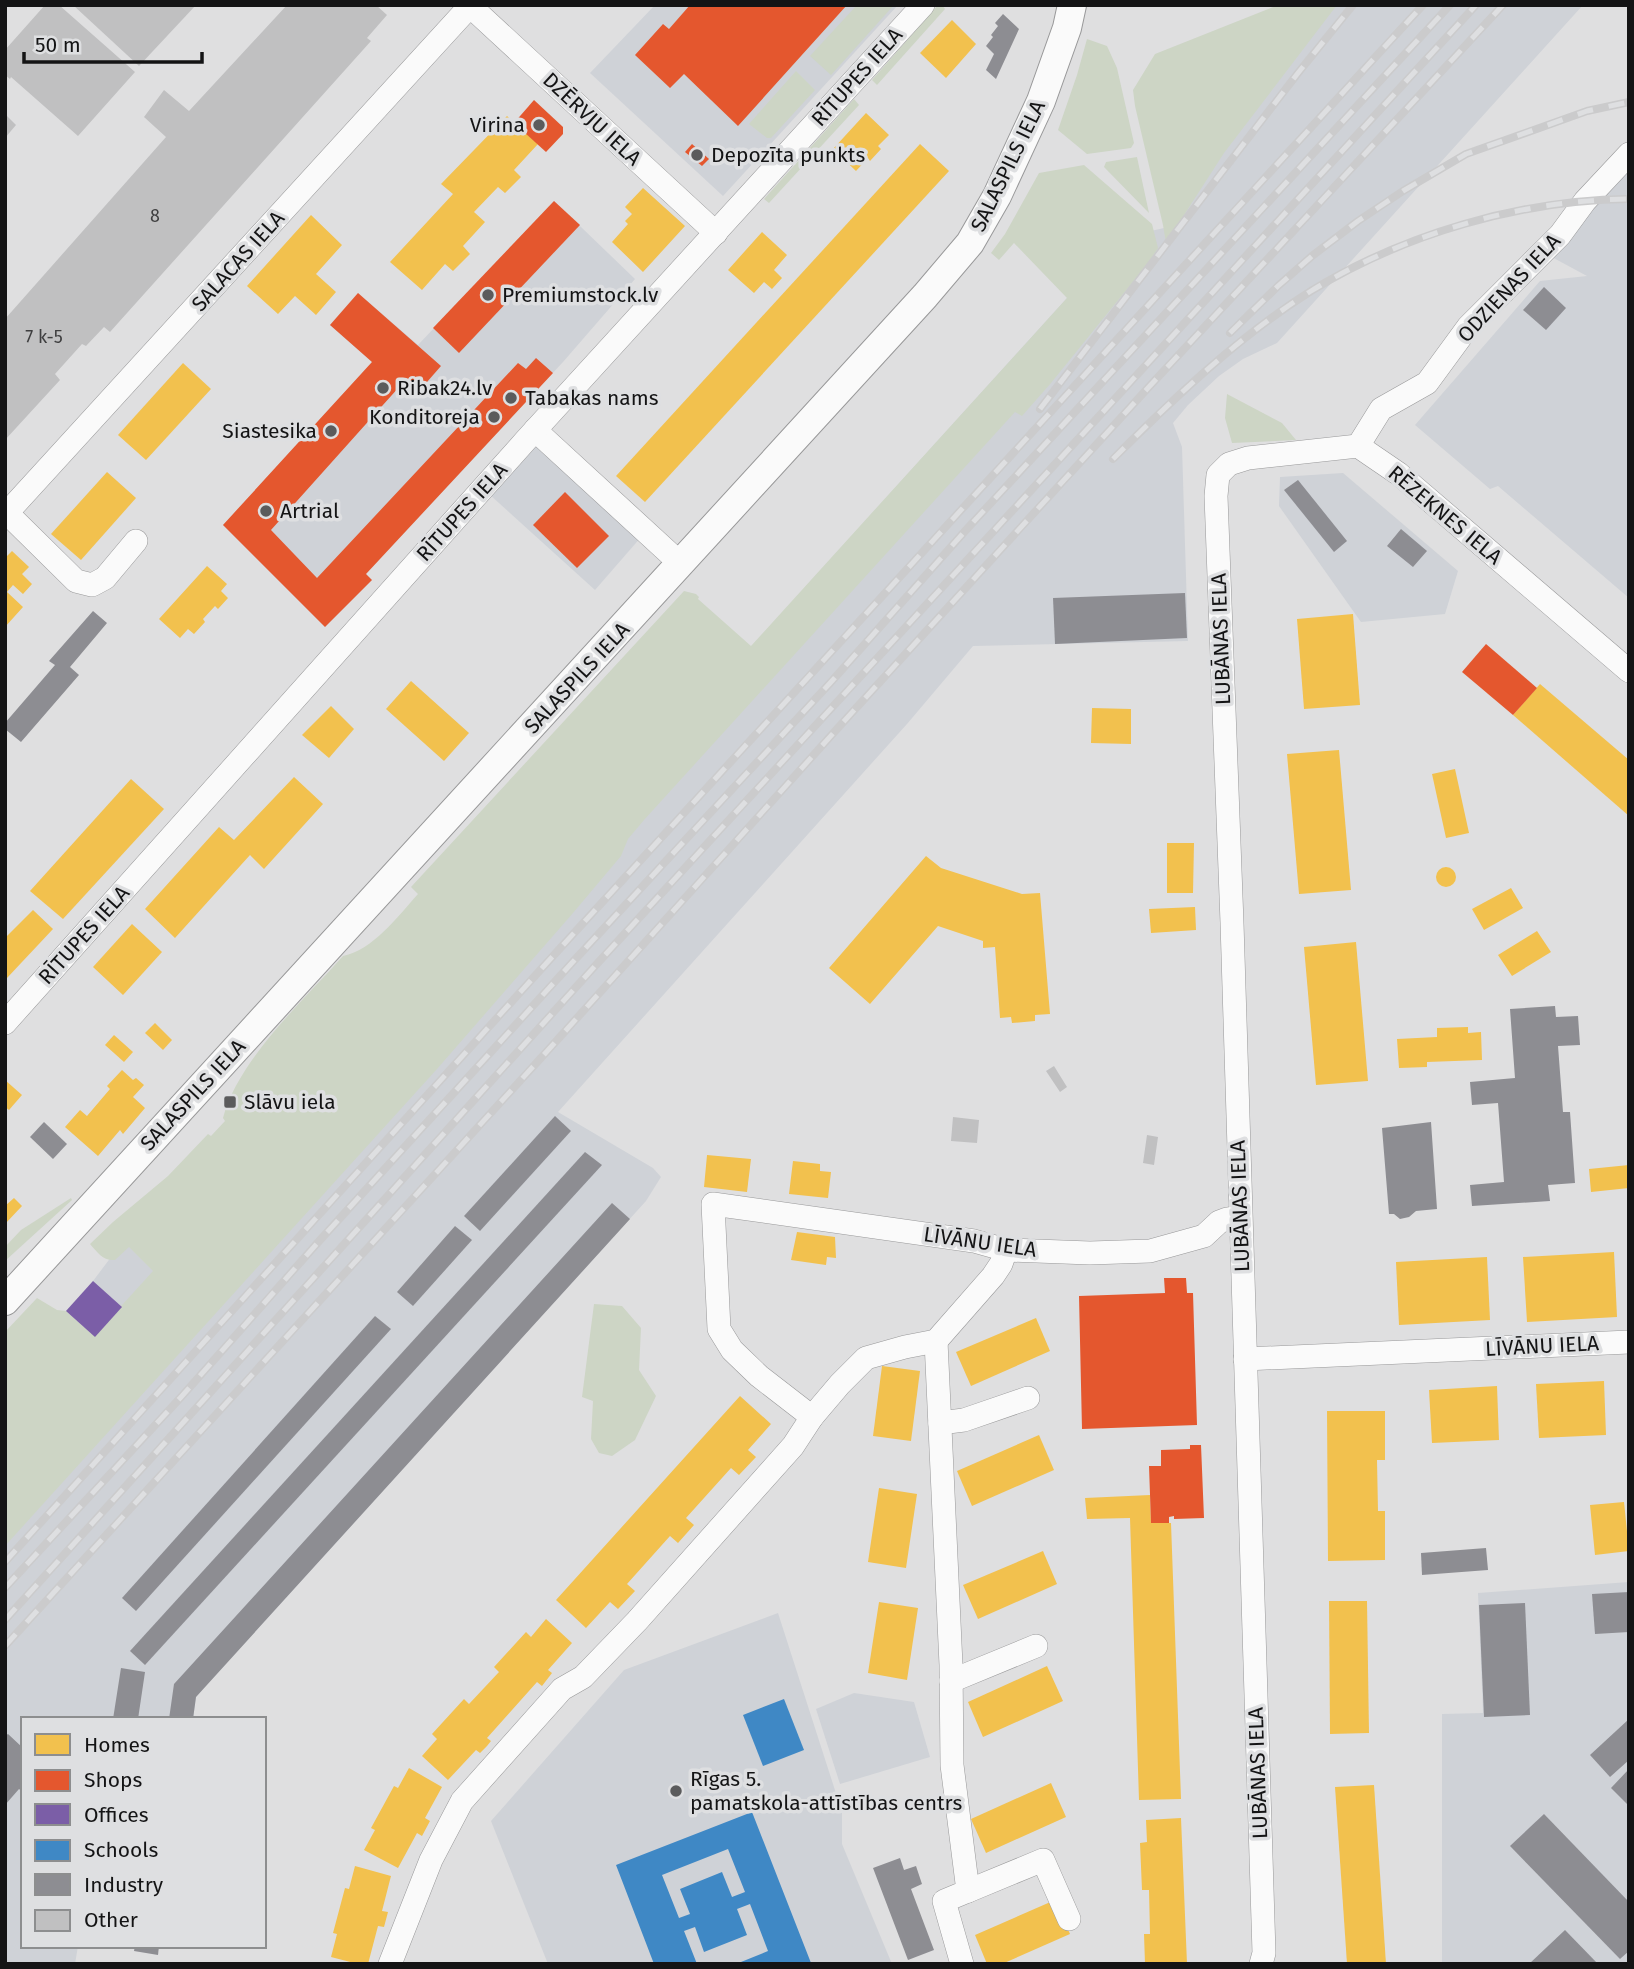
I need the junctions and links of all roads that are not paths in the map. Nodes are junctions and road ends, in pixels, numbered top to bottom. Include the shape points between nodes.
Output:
1 (923, 5) edge
2 (1072, 5) edge
3 (469, 6) edge
4 (1629, 154) edge
5 (716, 233) junction
6 (536, 429) junction
7 (1358, 446) junction
8 (6, 514) edge
9 (136, 541) dead end
10 (681, 564) junction
11 (1629, 671) edge
12 (5, 1023) edge
13 (1240, 1217) junction
14 (1006, 1250) junction
15 (5, 1301) edge
16 (936, 1341) junction
17 (1629, 1342) edge
18 (1245, 1359) junction
19 (1028, 1398) dead end
20 (812, 1417) junction
21 (940, 1423) junction
22 (1036, 1646) dead end
23 (951, 1681) junction
24 (968, 1891) junction
25 (1069, 1919) dead end
26 (1264, 1960) edge
27 (390, 1964) edge
28 (962, 1964) edge

1 - 5 street, RĪTUPES IELA
2 - 10 street, SALASPILS IELA via 1041,101 970,243
3 - 5 street, DZĒRVJU IELA
3 - 8 street, SALACAS IELA
4 - 7 street, ODZIENAS IELA via 1559,235 1468,327 1427,383 1381,408
5 - 6 street, RĪTUPES IELA
6 - 10 street
6 - 12 street, RĪTUPES IELA
7 - 11 street, RĒZEKNES IELA via 1399,474
7 - 13 street, LUBĀNAS IELA via 1248,458 1229,464 1218,475
8 - 9 street via 76,581 92,585 105,578
10 - 15 street, SALASPILS IELA
13 - 14 street, LĪVĀNU IELA via 1219,1223 1204,1236 1150,1251
13 - 18 street, LUBĀNAS IELA
14 - 16 street via 993,1276
14 - 20 street, LĪVĀNU IELA via 974,1241 713,1205 719,1328 732,1350
16 - 20 street via 866,1358
16 - 21 street
17 - 18 street, LĪVĀNU IELA
18 - 26 street, LUBĀNAS IELA
19 - 21 street via 964,1420
20 - 27 street via 793,1446 637,1621 583,1677 562,1689 462,1801 431,1860
21 - 23 street
22 - 23 street
23 - 24 street via 952,1765
24 - 25 street via 1043,1860
24 - 28 street via 944,1900

